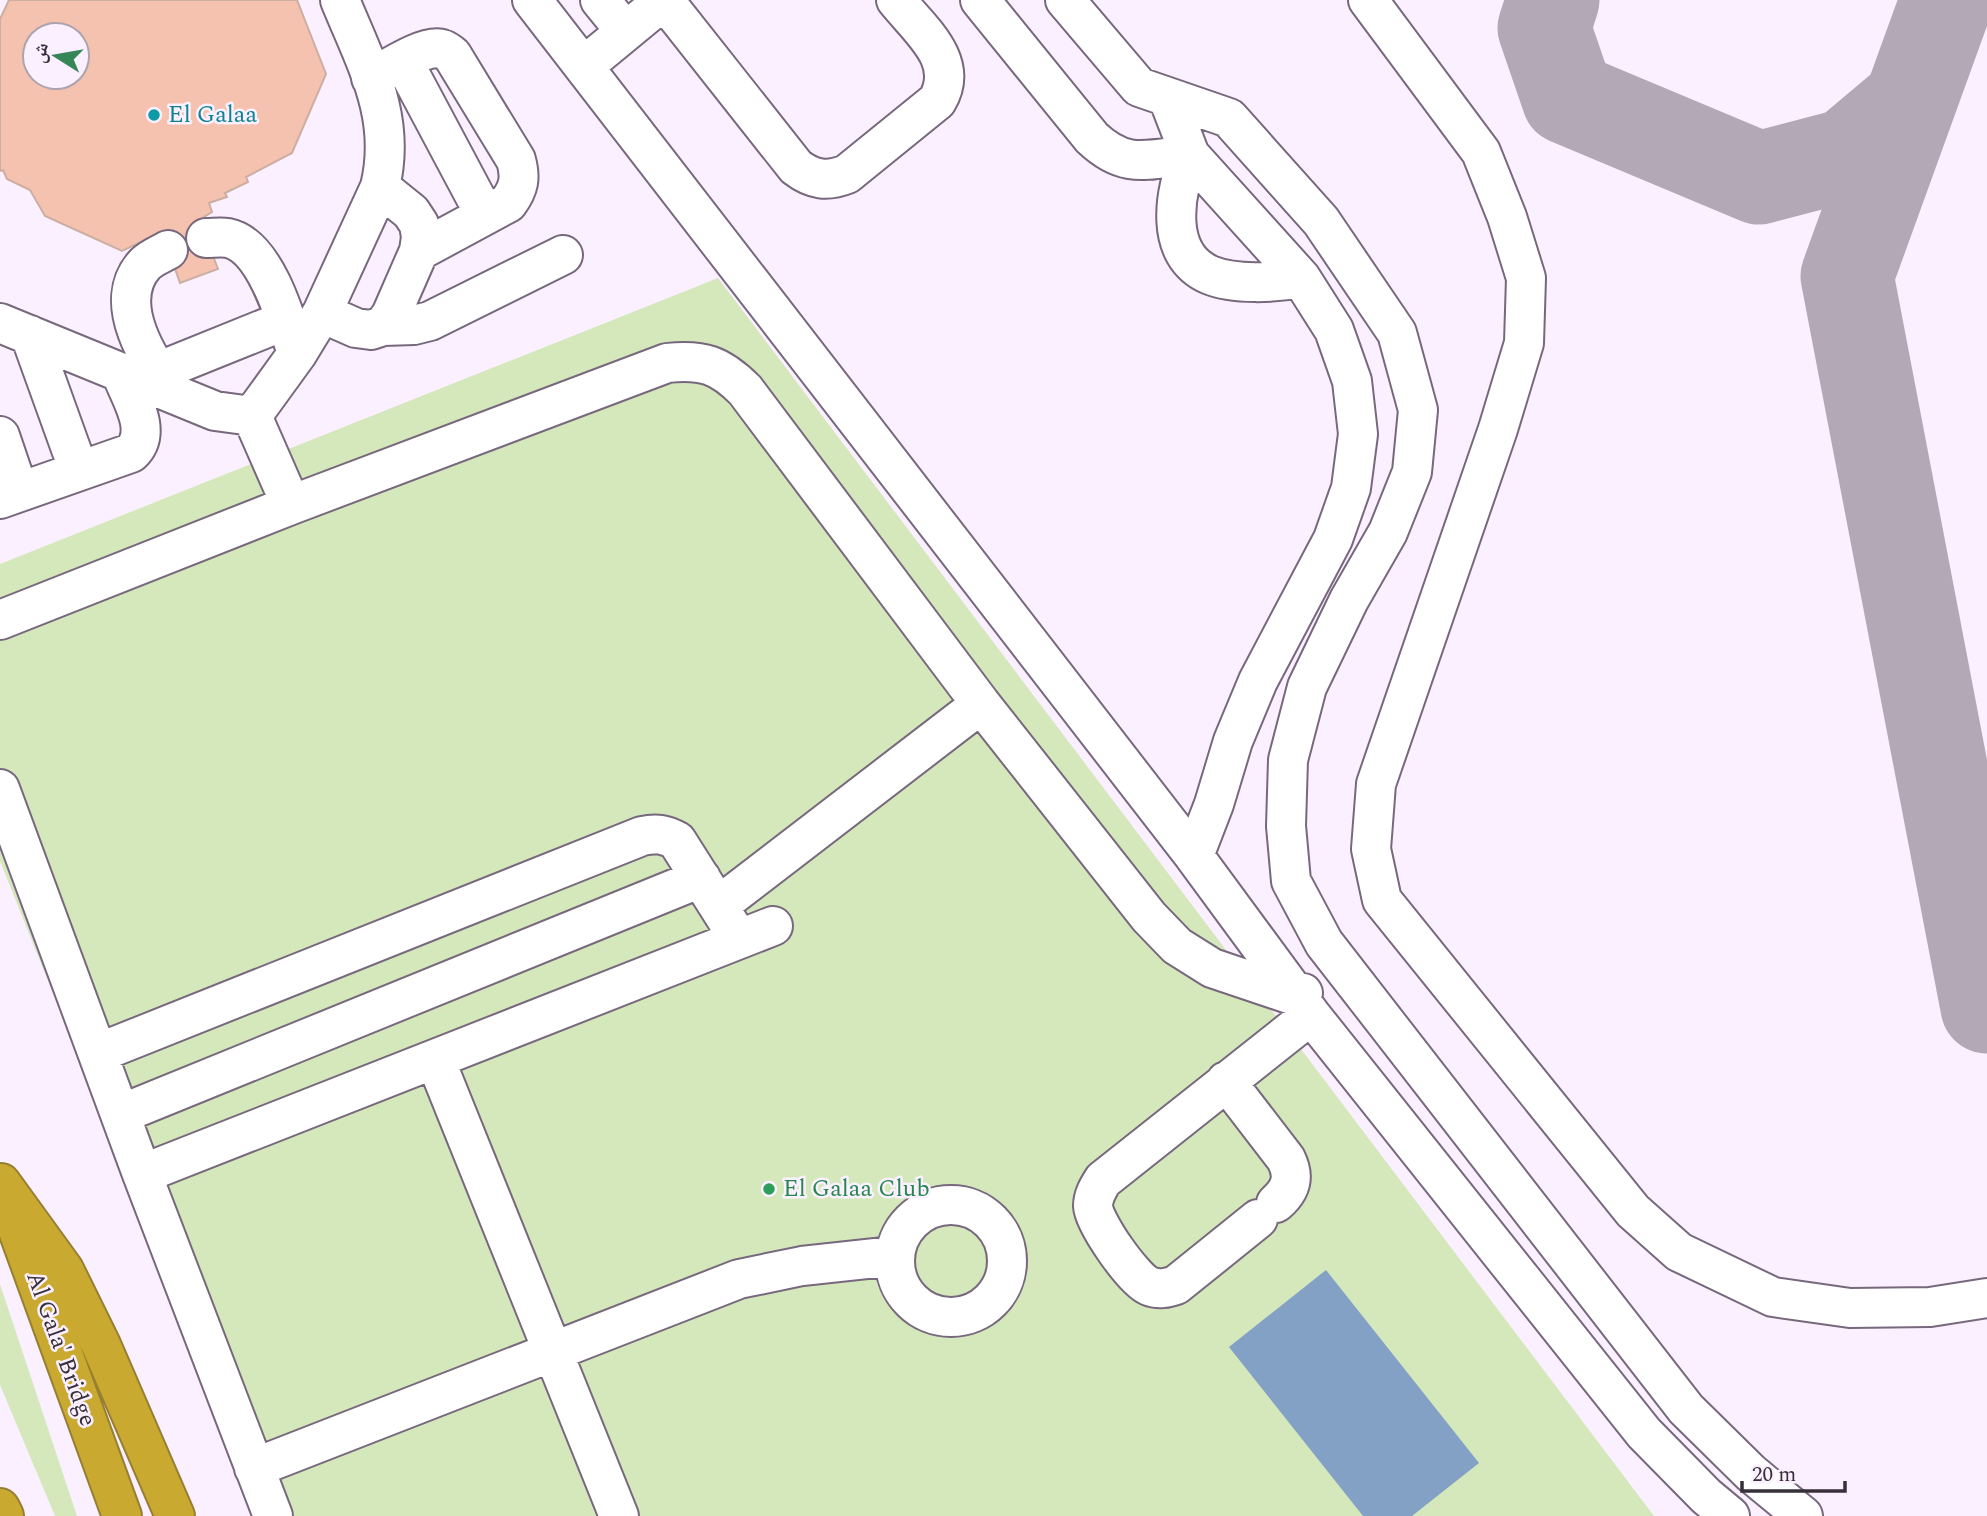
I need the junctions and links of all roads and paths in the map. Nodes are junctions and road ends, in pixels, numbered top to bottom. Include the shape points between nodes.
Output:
1 (340, 0) edge
2 (532, 0) edge
3 (664, 0) edge
4 (896, 0) edge
5 (980, 0) edge
6 (1065, 0) edge
7 (1368, 0) edge
8 (584, 66) junction
9 (387, 69) junction
10 (1168, 98) junction
11 (1190, 155) junction
12 (380, 187) junction
13 (485, 215) junction
14 (206, 238) dead end
15 (168, 250) dead end
16 (419, 251) junction
17 (563, 255) dead end
18 (1301, 278) junction
19 (383, 326) junction
20 (15, 329) edge
21 (302, 329) junction
22 (151, 380) junction
23 (252, 416) junction
24 (0, 436) edge
25 (79, 471) junction
26 (10, 496) edge
27 (290, 505) junction
28 (0, 620) edge
29 (981, 704) junction
30 (0, 789) edge
31 (1194, 856) junction
32 (709, 892) junction
33 (1343, 967) junction
34 (1305, 1006) junction
35 (98, 1053) junction
36 (435, 1059) junction
37 (1226, 1081) junction
38 (121, 1114) junction
39 (142, 1174) junction
40 (0, 1182) edge
41 (894, 1256) dead end
42 (1987, 1298) edge
43 (553, 1353) junction
44 (254, 1468) junction
45 (0, 1507) edge
46 (4, 1516) edge
47 (122, 1516) edge
48 (175, 1516) edge
49 (273, 1516) edge
50 (619, 1516) edge
51 (1730, 1516) edge
52 (1803, 1516) edge

1 - 9 lane
2 - 8 lane
3 - 4 lane via 796,167 820,180 847,174 937,102 944,90 943,62
3 - 8 lane
5 - 11 lane via 1104,149 1134,160
6 - 10 lane via 1139,87
7 - 42 lane via 1481,152 1526,278 1524,343 1376,784 1371,849 1382,900 1633,1211 1679,1252 1773,1297 1850,1308 1930,1307
8 - 31 lane
9 - 12 lane via 385,165
9 - 13 lane
9 - 13 lane via 432,48 452,55 516,160 520,175 517,191 508,203
10 - 11 lane
10 - 33 lane via 1229,118 1321,221 1397,333 1418,410 1412,472 1388,532 1307,687 1287,760 1291,881 1324,943
11 - 18 lane
11 - 18 lane via 1176,209 1180,243 1192,262 1210,275 1255,282
12 - 16 lane via 415,218 421,237
12 - 21 lane
13 - 16 lane
14 - 21 lane via 230,238 245,247
15 - 22 lane via 146,263 130,296 131,315
16 - 19 lane
17 - 19 lane via 430,321
18 - 31 lane via 1334,330 1352,381 1358,434 1351,488 1333,539 1258,681
19 - 21 lane via 371,330
20 - 22 lane
20 - 25 lane
21 - 22 lane
21 - 23 lane
22 - 23 lane via 215,411
22 - 25 lane via 138,446 131,453
23 - 27 lane
24 - 26 lane
25 - 26 lane
27 - 28 lane
27 - 29 lane via 667,363 689,360 711,365 745,390
29 - 32 lane
29 - 34 lane via 1149,917 1177,946 1212,968
30 - 35 lane
31 - 34 lane
32 - 35 lane via 677,841 667,835 642,836
32 - 36 lane via 756,932
32 - 38 lane
33 - 34 lane
33 - 52 lane via 1686,1409
34 - 37 lane
34 - 51 lane via 1644,1433
35 - 38 lane
36 - 39 lane
36 - 43 lane
37 - 37 lane via 1103,1180 1095,1192 1096,1219 1137,1278 1149,1286 1176,1285 1286,1195 1291,1183 1286,1159
38 - 39 lane
39 - 44 lane
40 - 47 highway, Al Gala' Bridge
40 - 48 highway via 64,1270
41 - 43 lane via 802,1266 739,1279
43 - 44 lane
43 - 50 lane
44 - 49 lane
45 - 46 highway

